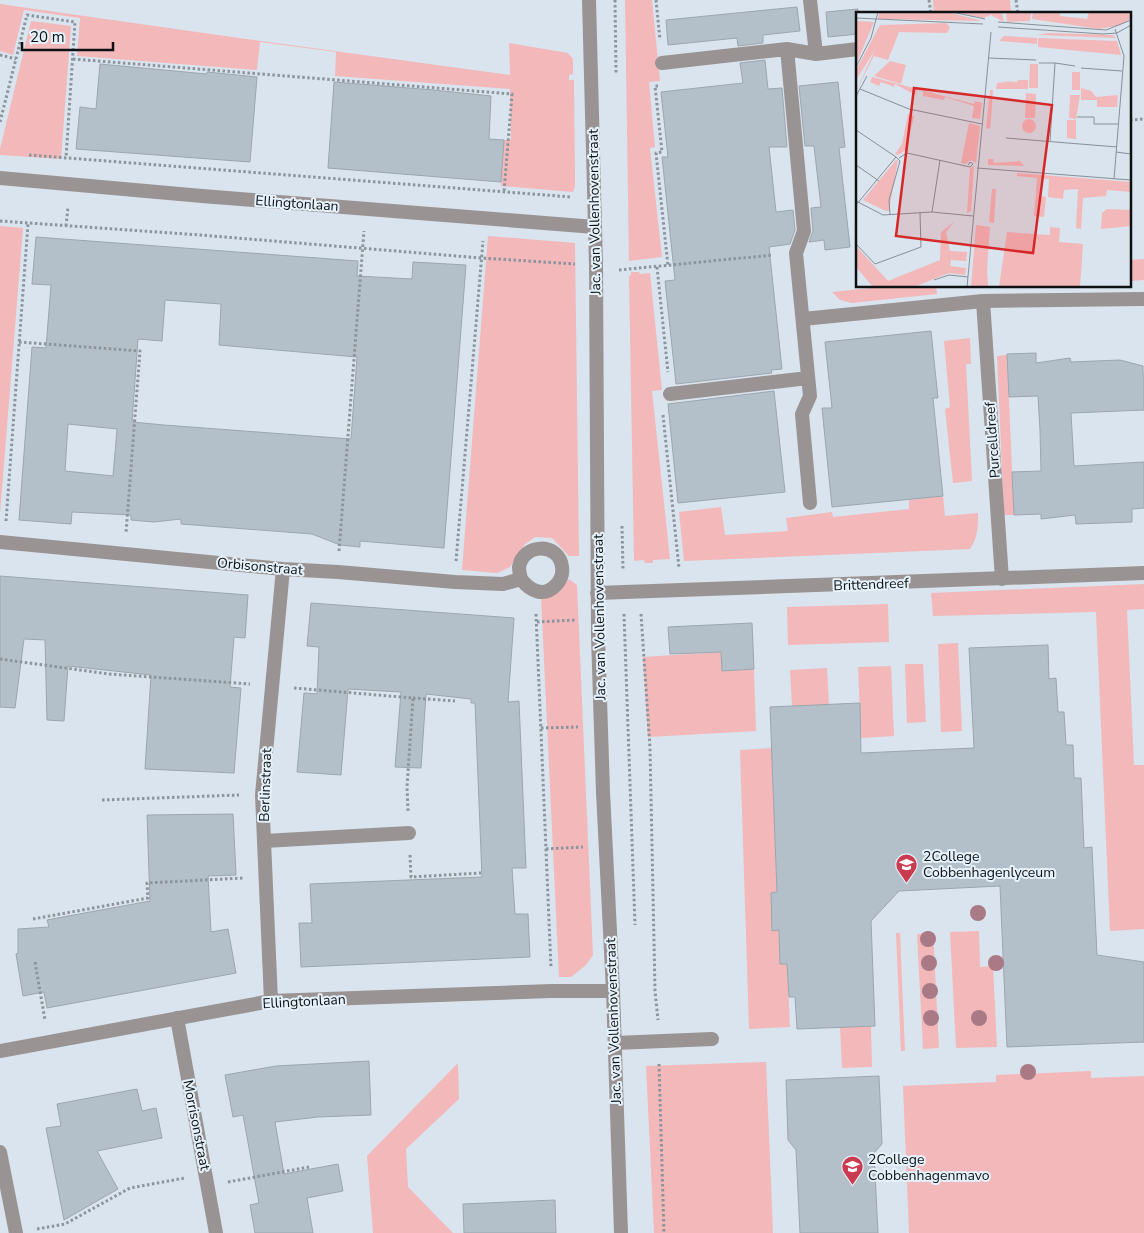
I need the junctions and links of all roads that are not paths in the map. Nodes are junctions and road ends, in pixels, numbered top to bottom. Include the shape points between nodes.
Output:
1 (589, 0) edge
2 (810, 0) edge
3 (787, 49) junction
4 (856, 49) edge
5 (816, 54) junction
6 (662, 63) road end
7 (0, 178) edge
8 (595, 227) junction
9 (1144, 299) edge
10 (983, 301) junction
11 (803, 319) junction
12 (808, 378) junction
13 (670, 394) road end
14 (810, 503) dead end
15 (2, 542) edge
16 (283, 569) junction
17 (1144, 573) edge
18 (520, 579) junction
19 (1002, 579) junction
20 (597, 593) junction
21 (408, 833) dead end
22 (264, 841) junction
23 (613, 991) junction
24 (271, 1001) junction
25 (177, 1018) junction
26 (712, 1039) dead end
27 (615, 1043) junction
28 (0, 1051) edge
29 (0, 1152) edge
30 (16, 1233) edge
31 (216, 1233) edge
32 (621, 1233) edge

1 - 8 street, Jac. van Vollenhovenstraat
2 - 5 street
3 - 5 street
3 - 6 street
3 - 11 street via 804,231 796,253
4 - 5 street
7 - 8 street, Ellingtonlaan
8 - 20 street, Jac. van Vollenhovenstraat
9 - 10 street
10 - 11 street
10 - 19 street, Purcelldreef
11 - 12 street
12 - 13 street
12 - 14 street via 810,396 802,414
15 - 16 street, Orbisonstraat
16 - 18 street, Orbisonstraat via 454,582 503,584
16 - 22 street, Berlinstraat via 262,795
17 - 19 street, Brittendreef
18 - 18 street via 522,558 530,551 550,550 562,563 560,580 545,592 527,587
19 - 20 street, Brittendreef
20 - 23 street, Jac. van Vollenhovenstraat
21 - 22 street
22 - 24 street, Berlinstraat
23 - 24 street, Ellingtonlaan
23 - 27 street, Jac. van Vollenhovenstraat
24 - 25 street, Ellingtonlaan
25 - 28 street, Ellingtonlaan
25 - 31 street, Morrisonstraat
26 - 27 street
27 - 32 street, Jac. van Vollenhovenstraat
29 - 30 street

